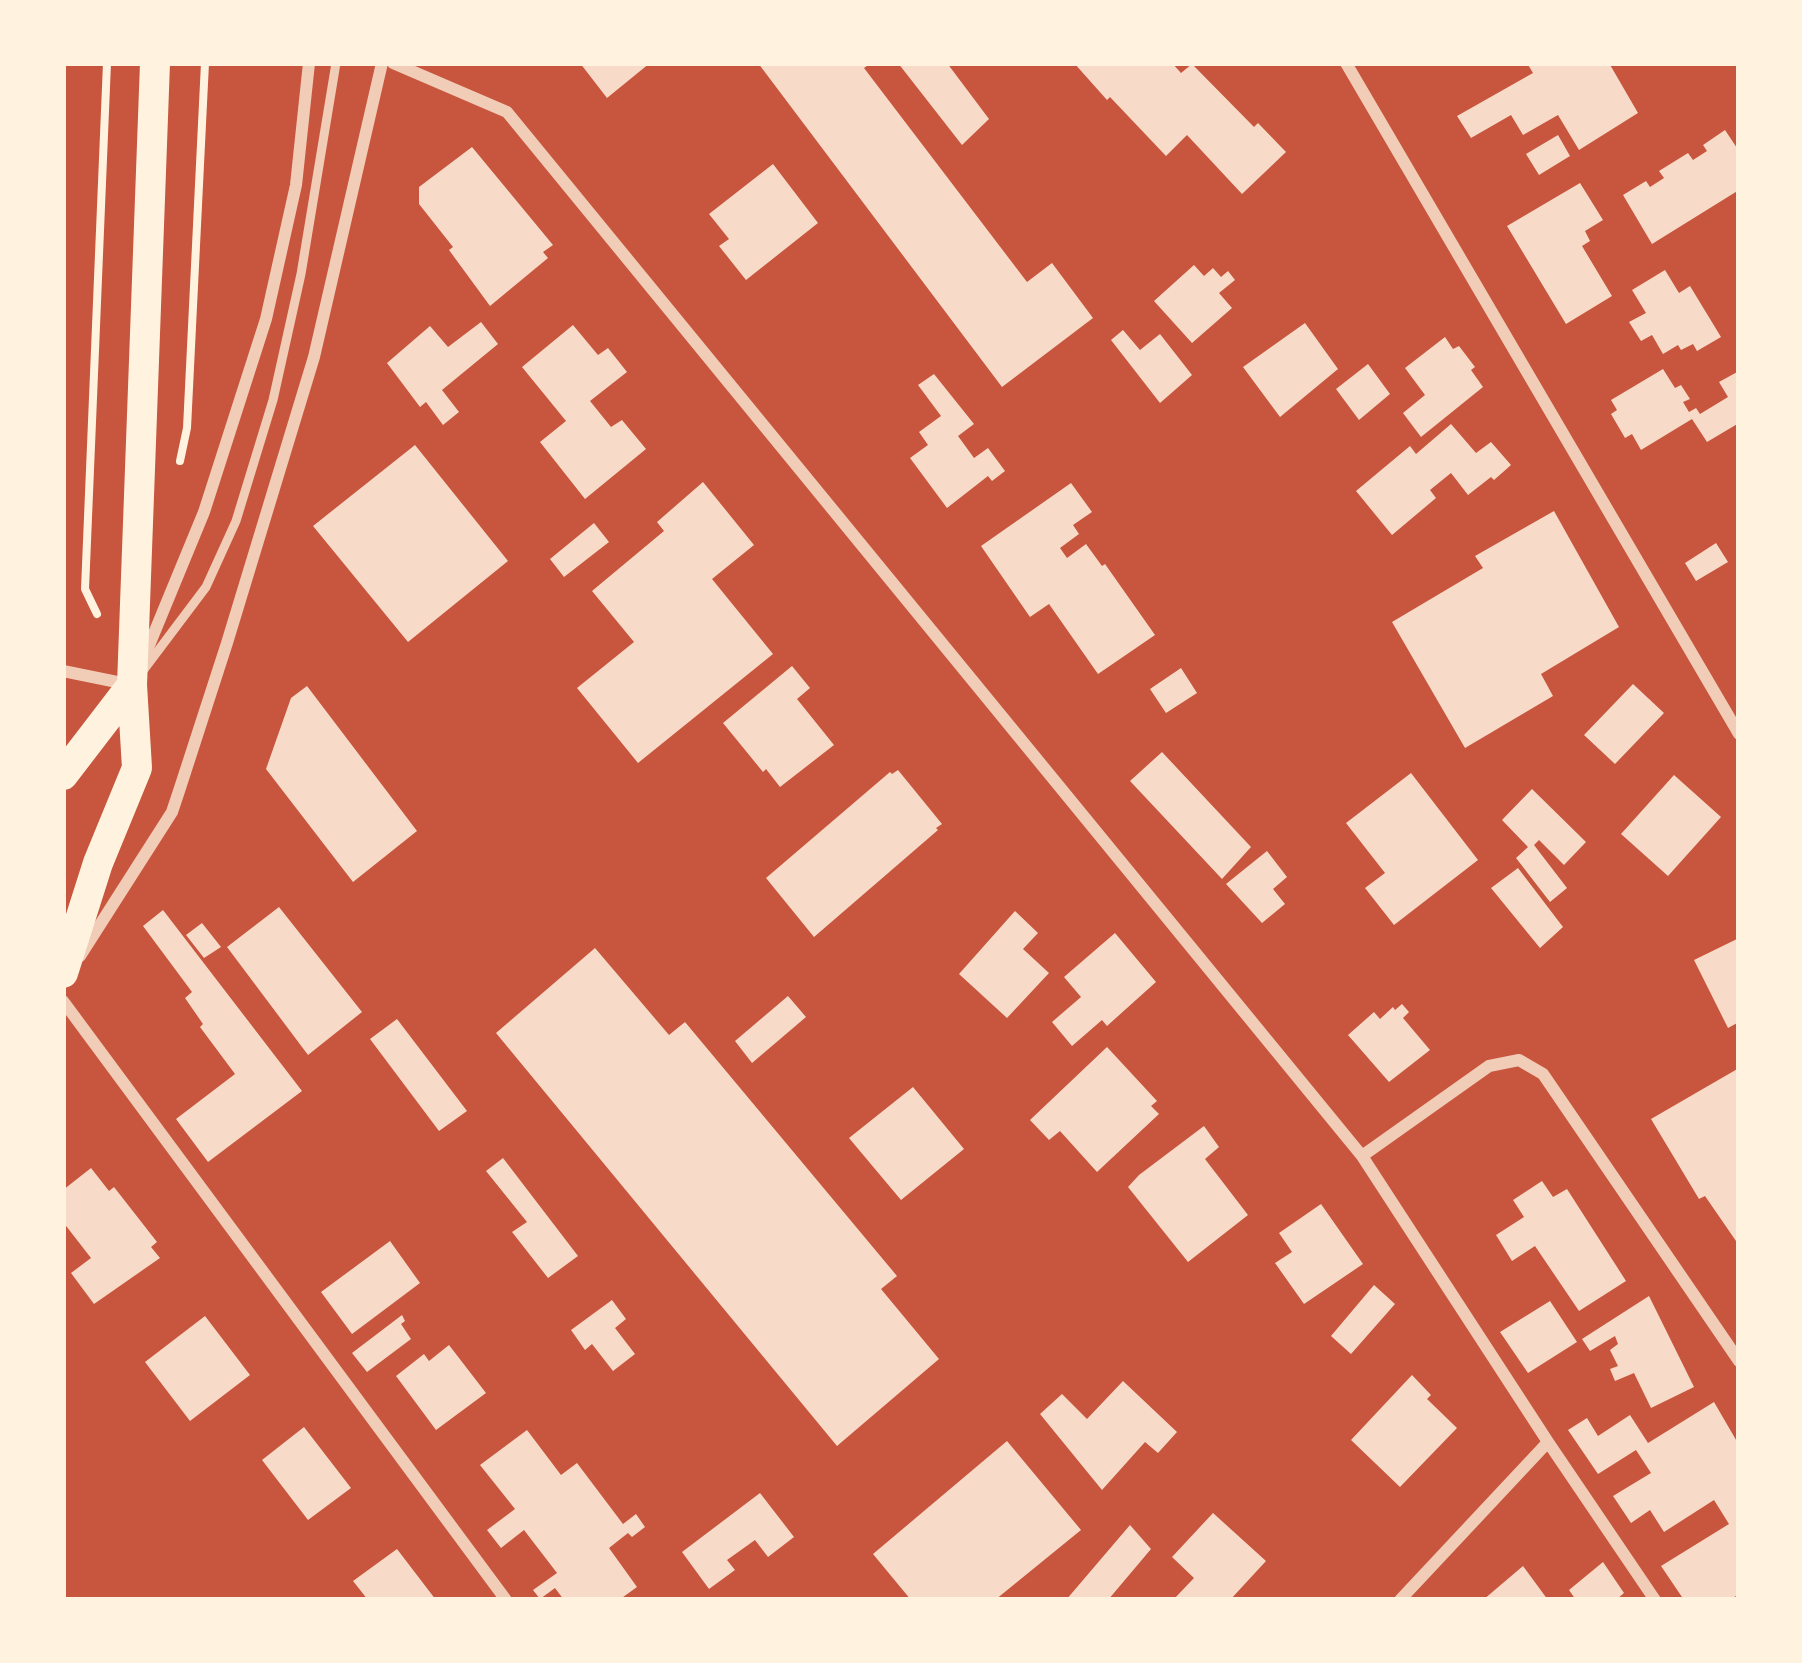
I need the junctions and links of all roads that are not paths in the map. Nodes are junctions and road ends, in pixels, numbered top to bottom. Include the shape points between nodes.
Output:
1 (154, 63) edge
2 (309, 63) edge
3 (336, 63) edge
4 (382, 63) edge
5 (393, 63) edge
6 (1346, 63) edge
7 (63, 671) edge
8 (132, 685) junction
9 (1739, 734) edge
10 (63, 776) edge
11 (63, 973) edge
12 (63, 982) edge
13 (63, 1001) edge
14 (1362, 1156) junction
15 (1739, 1361) edge
16 (1548, 1442) junction
17 (506, 1600) edge
18 (1400, 1600) edge
19 (1655, 1600) edge

1 - 8 main road
2 - 8 street via 296,185 266,319 204,512
3 - 8 lane via 274,400 236,521 206,587
4 - 12 street via 314,357 172,812
5 - 14 street via 507,112
6 - 9 street
7 - 8 street
8 - 10 main road
8 - 11 main road via 137,768
13 - 17 street
14 - 15 street via 1489,1066 1519,1060 1543,1074
14 - 16 street
16 - 18 street
16 - 19 street

